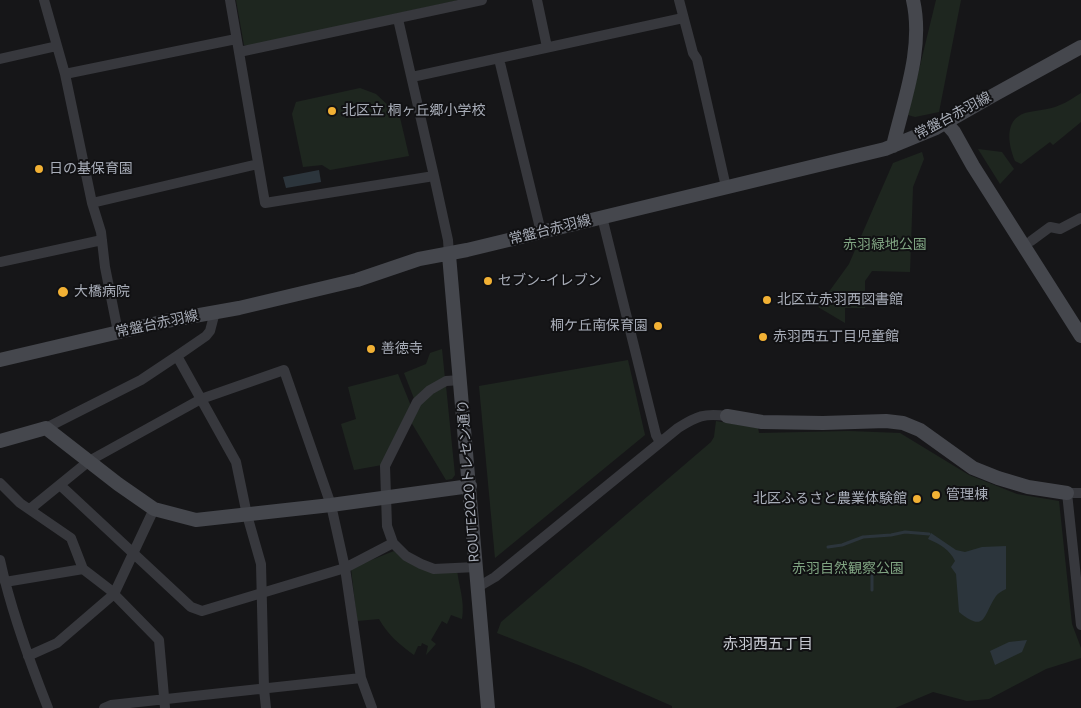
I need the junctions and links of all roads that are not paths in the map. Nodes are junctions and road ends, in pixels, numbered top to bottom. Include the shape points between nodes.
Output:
1 (44, 0) edge
2 (230, 0) edge
3 (482, 0) edge
4 (537, 0) edge
5 (679, 0) edge
6 (914, 0) edge
7 (683, 18) junction
8 (398, 19) junction
9 (236, 39) junction
10 (56, 46) junction
11 (547, 47) junction
12 (1081, 47) edge
13 (239, 52) junction
14 (499, 58) junction
15 (0, 60) edge
16 (64, 74) junction
17 (412, 77) junction
18 (946, 123) junction
19 (893, 146) junction
20 (258, 164) junction
21 (434, 176) junction
22 (726, 188) junction
23 (92, 203) junction
24 (602, 217) junction
25 (1081, 218) edge
26 (541, 232) junction
27 (102, 240) junction
28 (1031, 241) dead end
29 (449, 254) junction
30 (0, 262) edge
31 (215, 312) junction
32 (118, 332) junction
33 (1081, 336) edge
34 (177, 356) junction
35 (0, 360) edge
36 (461, 380) junction
37 (201, 398) junction
38 (727, 416) joint
39 (46, 428) junction
40 (0, 441) edge
41 (660, 442) junction
42 (89, 461) junction
43 (0, 483) edge
44 (60, 485) junction
45 (470, 486) junction
46 (1074, 493) edge
47 (386, 498) junction
48 (331, 505) junction
49 (30, 509) junction
50 (154, 509) junction
51 (247, 515) junction
52 (393, 543) junction
53 (133, 552) junction
54 (0, 560) edge
55 (476, 567) junction
56 (345, 568) junction
57 (83, 569) junction
58 (5, 582) junction
59 (478, 587) junction
60 (114, 594) junction
61 (260, 595) junction
62 (1081, 625) edge
63 (28, 656) junction
64 (361, 678) junction
65 (264, 689) junction
66 (164, 704) edge
67 (48, 708) edge
68 (104, 708) edge
69 (266, 708) edge
70 (372, 708) edge
71 (488, 708) edge

1 - 10 street
2 - 9 street
3 - 8 street
4 - 11 street
5 - 7 street
6 - 19 main road via 914,54
7 - 11 street
7 - 22 street via 697,58
8 - 13 street
8 - 17 street
9 - 13 street
9 - 16 street
10 - 15 street
10 - 16 street
11 - 14 street
12 - 18 main road, 常盤台赤羽線
13 - 20 street
14 - 17 street
14 - 26 street
16 - 23 street
17 - 21 street
18 - 19 main road, 常盤台赤羽線
18 - 33 main road
19 - 22 main road, 常盤台赤羽線
20 - 21 street via 265,203
20 - 23 street
21 - 29 street
22 - 24 main road, 常盤台赤羽線
23 - 27 street
24 - 26 main road, 常盤台赤羽線
24 - 41 street
25 - 28 street via 1060,228 1050,227
26 - 29 main road, 常盤台赤羽線
27 - 30 street
27 - 32 street
29 - 31 main road, 常盤台赤羽線 via 419,259 363,279
29 - 36 main road, ROUTE2020トレセン通り
31 - 32 main road, 常盤台赤羽線
31 - 34 street via 206,336
32 - 35 main road, 常盤台赤羽線
34 - 37 street
34 - 39 street via 141,380
36 - 45 main road, ROUTE2020トレセン通り
36 - 47 street via 446,381 417,402 385,466
37 - 42 street
37 - 48 street via 284,370
37 - 51 street via 236,462
38 - 41 street via 696,416
38 - 46 main road via 762,422 903,423 920,430 973,468 1028,487
39 - 40 main road
39 - 42 main road
41 - 59 street via 495,577
42 - 44 street
42 - 50 main road
43 - 49 street
44 - 49 street
44 - 53 street
45 - 47 main road
45 - 55 main road, ROUTE2020トレセン通り
46 - 62 street
47 - 48 main road
47 - 52 street via 387,526
48 - 51 main road
48 - 56 street
49 - 57 street via 70,538
50 - 51 main road via 196,520
50 - 53 street
51 - 61 street via 260,564
52 - 55 street via 406,556 434,569
52 - 56 street
53 - 60 street
53 - 61 street via 191,606 202,611
54 - 58 street
55 - 59 main road, ROUTE2020トレセン通り
56 - 61 street
56 - 64 street
57 - 58 street
57 - 60 street
58 - 63 street
59 - 71 main road, ROUTE2020トレセン通り
60 - 63 street via 57,643
60 - 66 street via 159,640
61 - 65 street
63 - 67 street
64 - 65 street
64 - 70 street
65 - 66 street
65 - 69 street
66 - 68 street via 111,705

